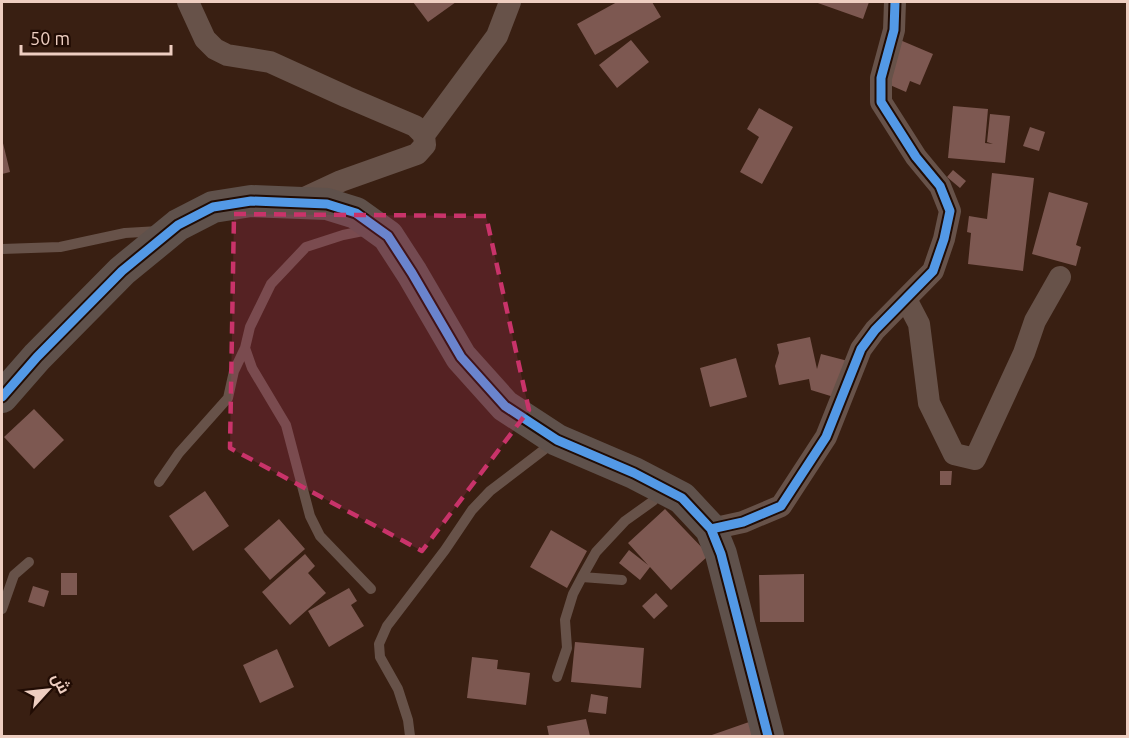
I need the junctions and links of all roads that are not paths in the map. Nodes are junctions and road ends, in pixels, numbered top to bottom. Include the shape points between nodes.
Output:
1 (188, 2) edge
2 (510, 2) edge
3 (895, 2) edge
4 (424, 135) junction
5 (294, 203) junction
6 (377, 229) junction
7 (171, 230) junction
8 (2, 249) edge
9 (1060, 277) dead end
10 (906, 299) junction
11 (244, 348) junction
12 (2, 397) edge
13 (557, 440) junction
14 (159, 482) dead end
15 (664, 489) junction
16 (711, 529) junction
17 (29, 562) dead end
18 (582, 577) junction
19 (622, 580) dead end
20 (371, 589) dead end
21 (2, 609) edge
22 (557, 677) dead end
23 (410, 736) edge
24 (768, 736) edge

1 - 4 street via 206,39 227,56 270,62 415,126
2 - 4 street via 497,36
3 - 10 street via 894,30 881,78 881,102 940,186 950,211 933,271
4 - 5 street via 425,145 417,154 341,181
5 - 6 street via 327,204 356,213
5 - 7 street via 251,201 213,207
6 - 11 lane via 343,234 306,248 271,284
6 - 13 street via 388,236 461,357 505,406
7 - 8 lane via 125,233 60,247
7 - 12 street via 123,271
9 - 10 street via 1035,321 975,459 954,454 929,403 919,324
10 - 16 street via 861,349 826,437 781,506 743,522
11 - 14 lane via 228,398 178,453
11 - 20 lane via 286,425 310,516 320,536
13 - 15 street
13 - 23 lane via 490,491 472,510 387,626 380,657 398,689
15 - 16 street via 682,498
15 - 18 lane via 625,521 596,552
16 - 24 street via 721,554
17 - 21 lane via 14,575
18 - 19 lane
18 - 22 lane via 566,620 567,648

